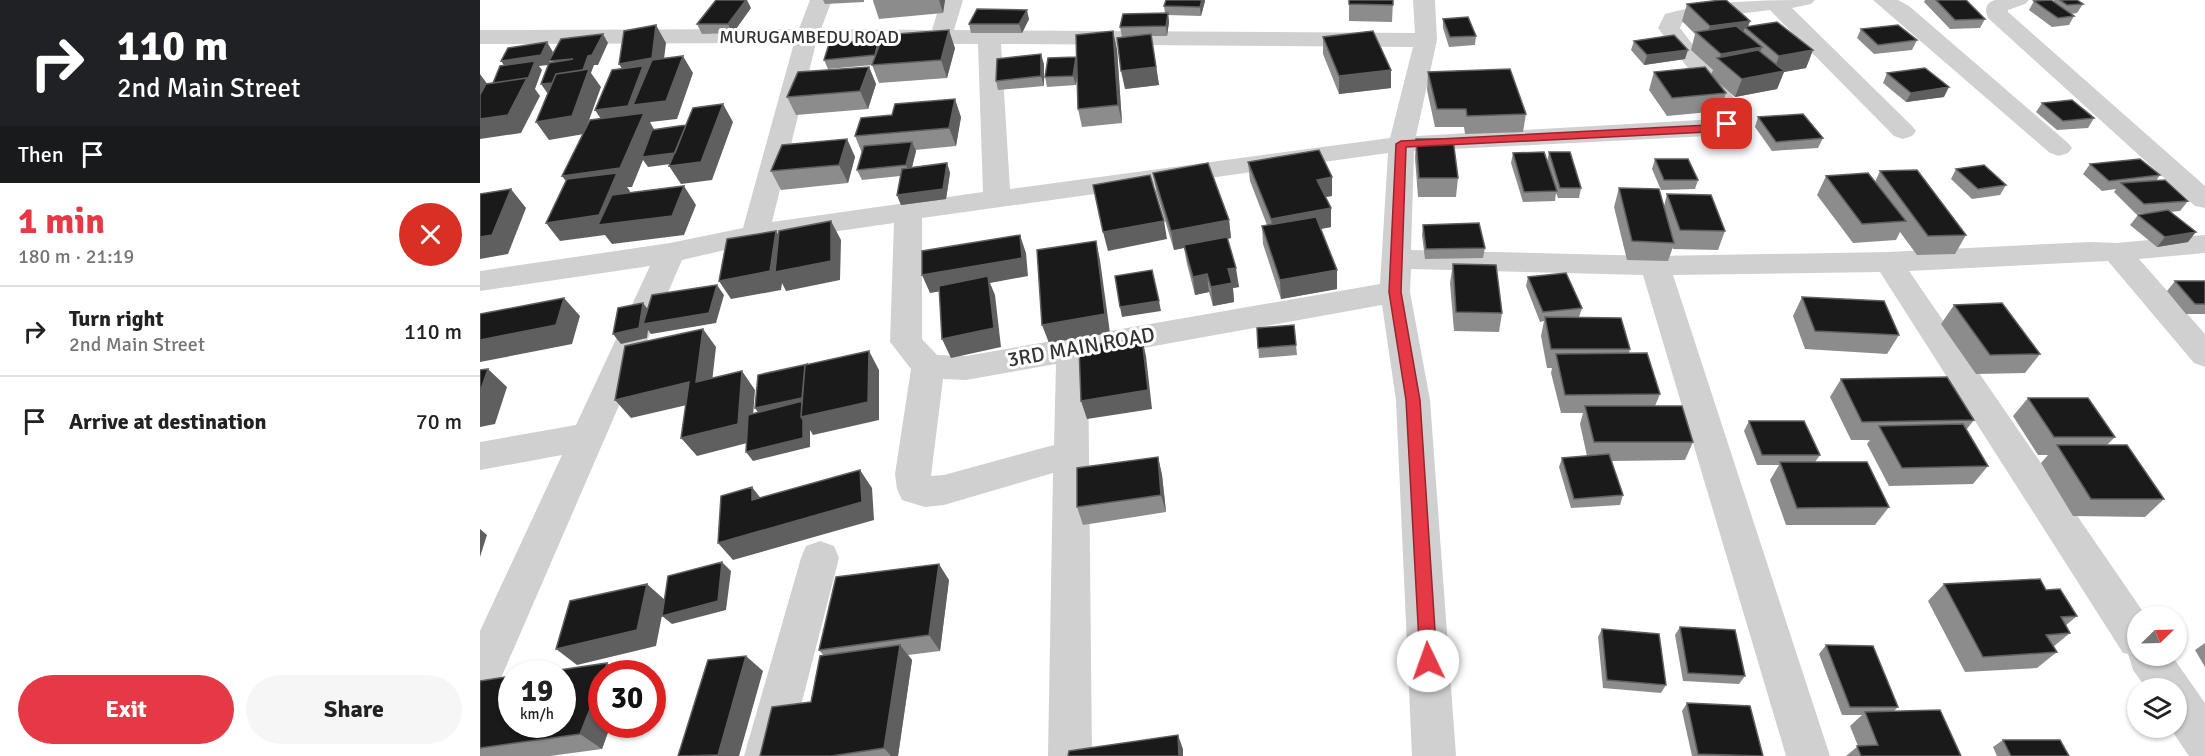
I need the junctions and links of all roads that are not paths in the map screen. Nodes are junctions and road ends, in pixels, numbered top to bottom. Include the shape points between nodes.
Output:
1 (820, 0) edge
2 (952, 0) edge
3 (1424, 0) edge
4 (1804, 0) edge
5 (1884, 0) edge
6 (2018, 0) edge
7 (1776, 4) junction
8 (1681, 7) edge
9 (807, 36) junction
10 (480, 37) edge
11 (941, 38) junction
12 (989, 38) junction
13 (1426, 40) junction
14 (1904, 130) dead end
15 (1401, 144) junction
16 (2059, 148) dead end
17 (997, 199) junction
18 (2205, 201) edge
19 (908, 212) junction
20 (755, 234) junction
21 (2205, 244) edge
22 (2116, 252) junction
23 (670, 253) junction
24 (1395, 259) junction
25 (1888, 262) junction
26 (1655, 267) junction
27 (480, 281) edge
28 (1395, 292) junction
29 (1072, 348) junction
30 (2205, 355) edge
31 (928, 367) junction
32 (588, 436) junction
33 (1071, 454) junction
34 (480, 456) edge
35 (820, 558) dead end
36 (2127, 622) edge
37 (480, 678) edge
38 (2187, 714) edge
39 (2205, 741) edge
40 (766, 756) edge
41 (1070, 756) edge
42 (1434, 756) edge
43 (1808, 756) edge

1 - 9 street
2 - 11 street
3 - 13 street
4 - 7 street
5 - 16 street via 1902,11
6 - 18 street via 1997,6 1997,14
7 - 8 street
7 - 14 street
8 - 15 street via 1669,28 1732,111 1727,124 1708,129
9 - 10 street, MURUGAMBEDU ROAD
9 - 11 street, MURUGAMBEDU ROAD
9 - 20 street
11 - 12 street, MURUGAMBEDU ROAD
12 - 13 street, MURUGAMBEDU ROAD
12 - 17 street
13 - 15 street
15 - 17 street
15 - 24 street
17 - 19 street
19 - 20 street
19 - 31 street via 906,342
20 - 23 street
21 - 22 street
22 - 25 street
22 - 30 street
23 - 27 street
23 - 32 street
24 - 26 street
24 - 28 street
25 - 26 street
25 - 36 street
26 - 43 street
28 - 29 street, 3RD MAIN ROAD
28 - 42 street via 1413,400
29 - 31 street, 3RD MAIN ROAD via 966,368
29 - 33 street
31 - 33 street via 913,474 915,489 944,489
32 - 34 street
32 - 37 street
33 - 41 street
35 - 40 street
38 - 39 street

